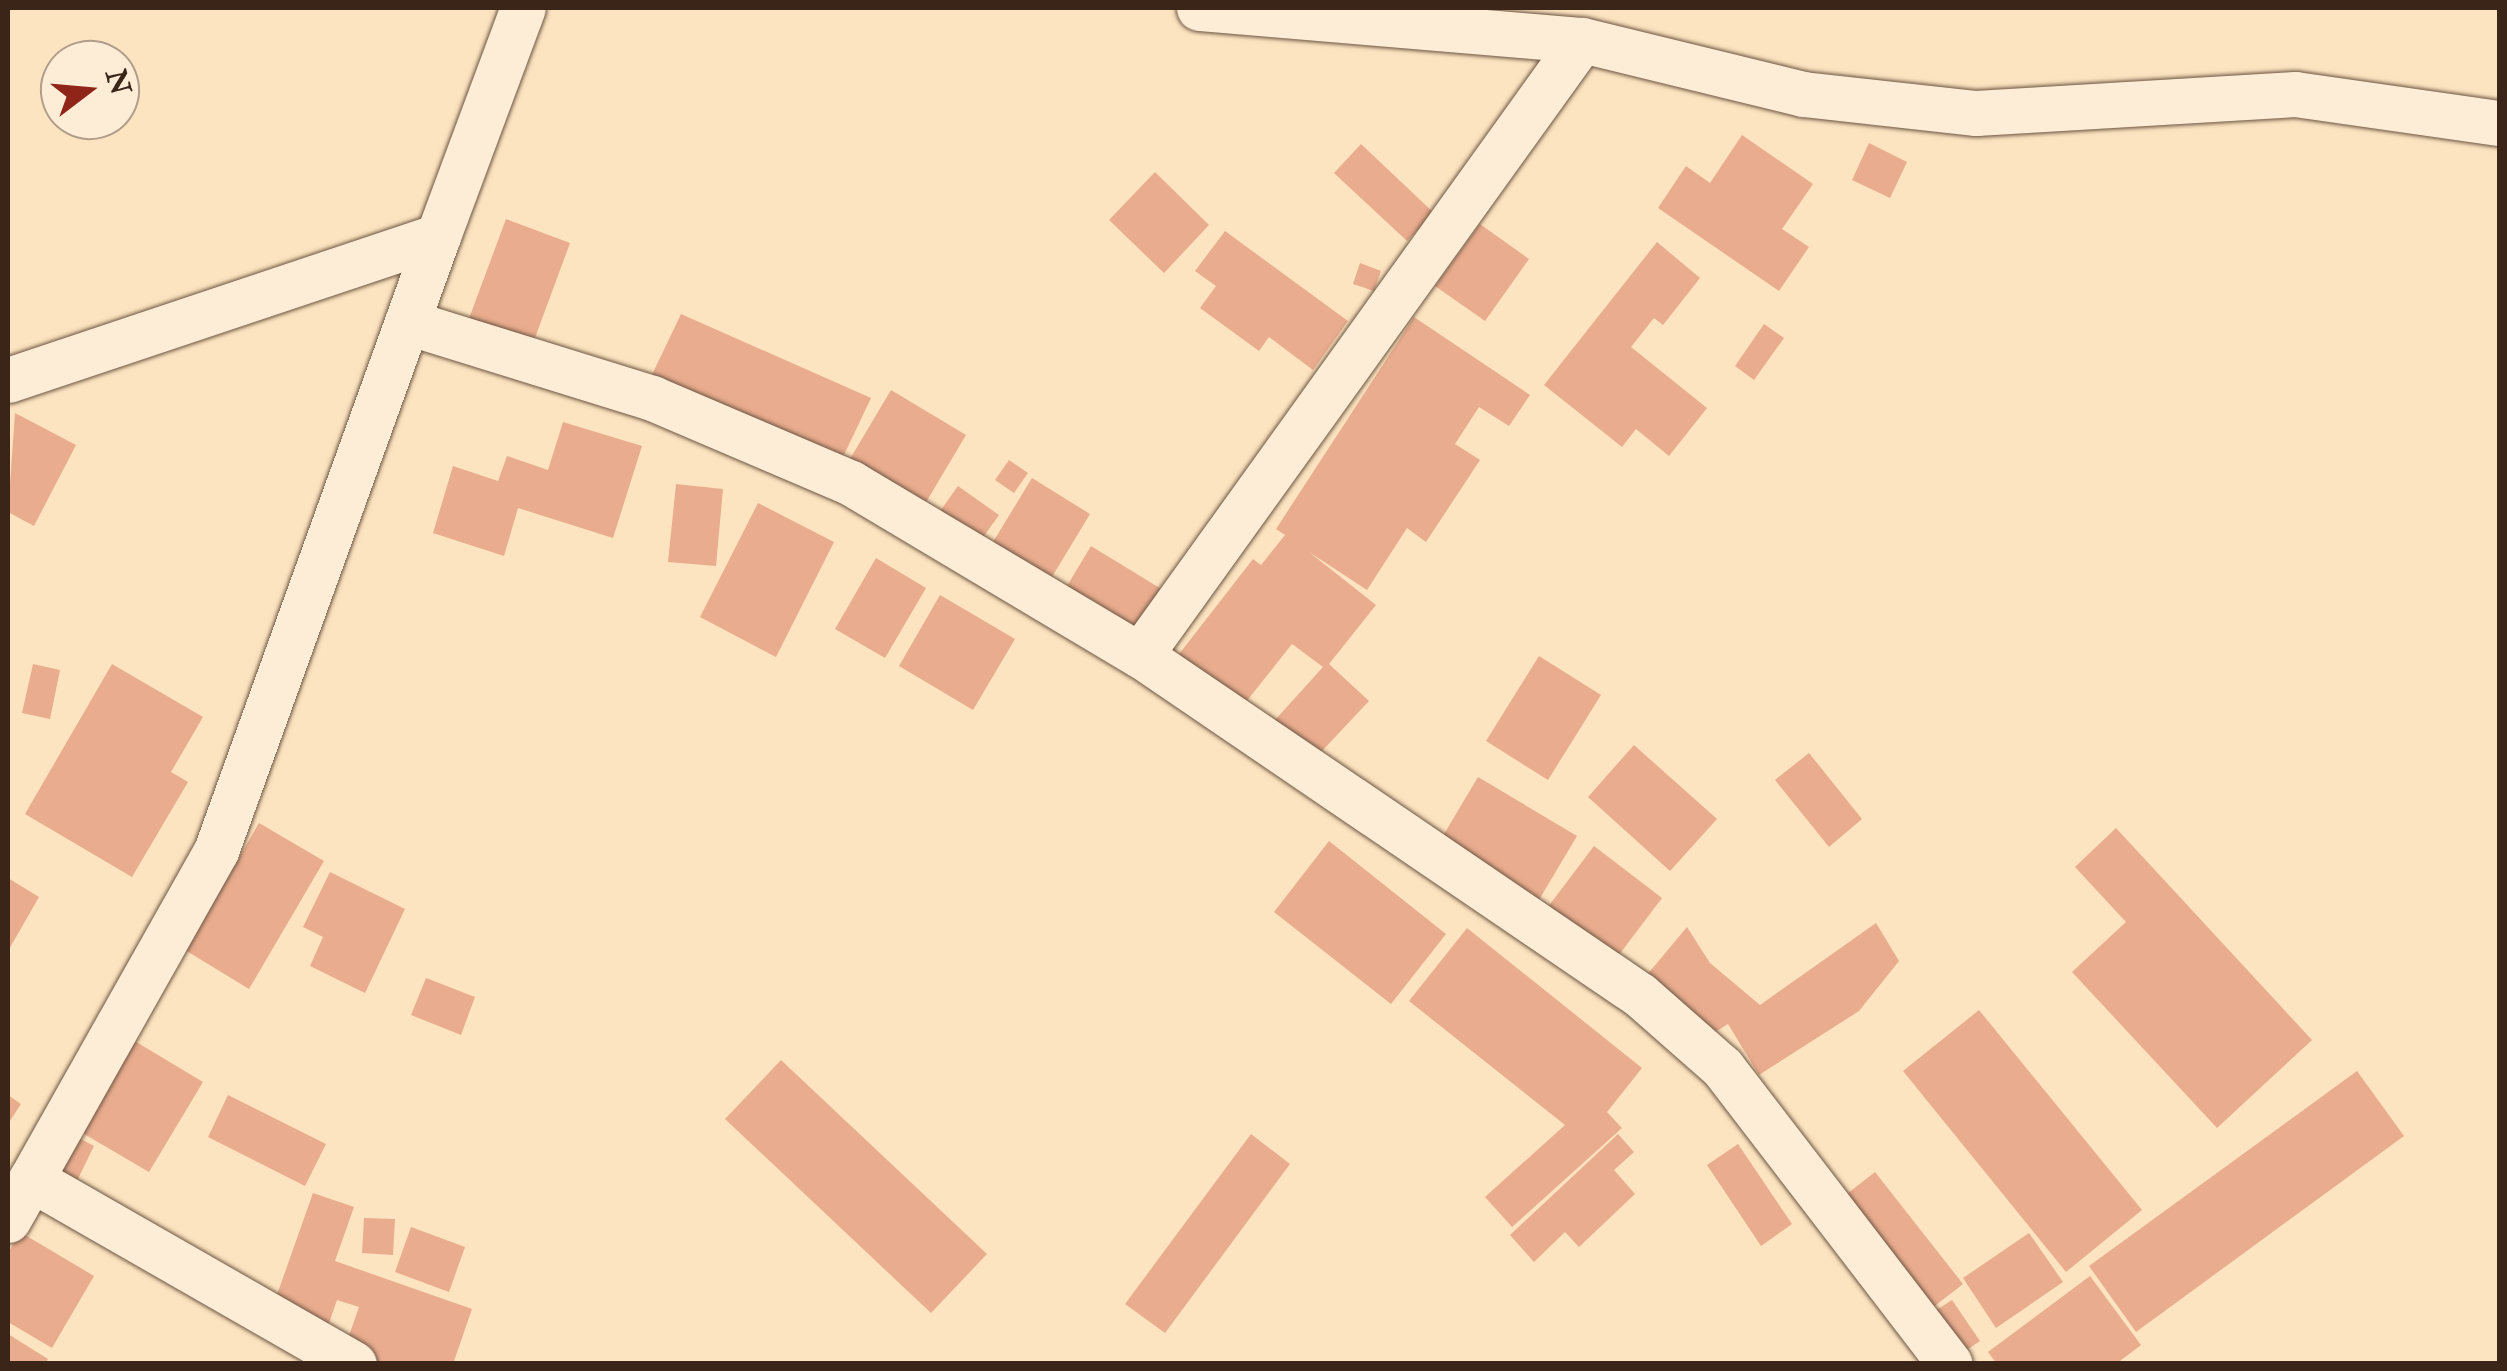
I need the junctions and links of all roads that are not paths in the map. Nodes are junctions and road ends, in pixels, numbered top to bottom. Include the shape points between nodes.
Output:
1 (523, 8) edge
2 (1199, 8) edge
3 (1582, 40) junction
4 (2500, 123) edge
5 (438, 236) junction
6 (407, 322) junction
7 (8, 380) edge
8 (1140, 655) junction
9 (31, 1179) junction
10 (8, 1220) edge
11 (354, 1364) edge
12 (1950, 1364) edge

1 - 5 street
2 - 3 street
3 - 4 street via 1803,94 1976,113 2295,94
3 - 8 street
5 - 6 street
5 - 7 street
6 - 8 street via 652,398 851,483
6 - 9 street via 216,850
8 - 12 street via 1668,1019 1722,1067 1832,1200
9 - 10 street
9 - 11 street

